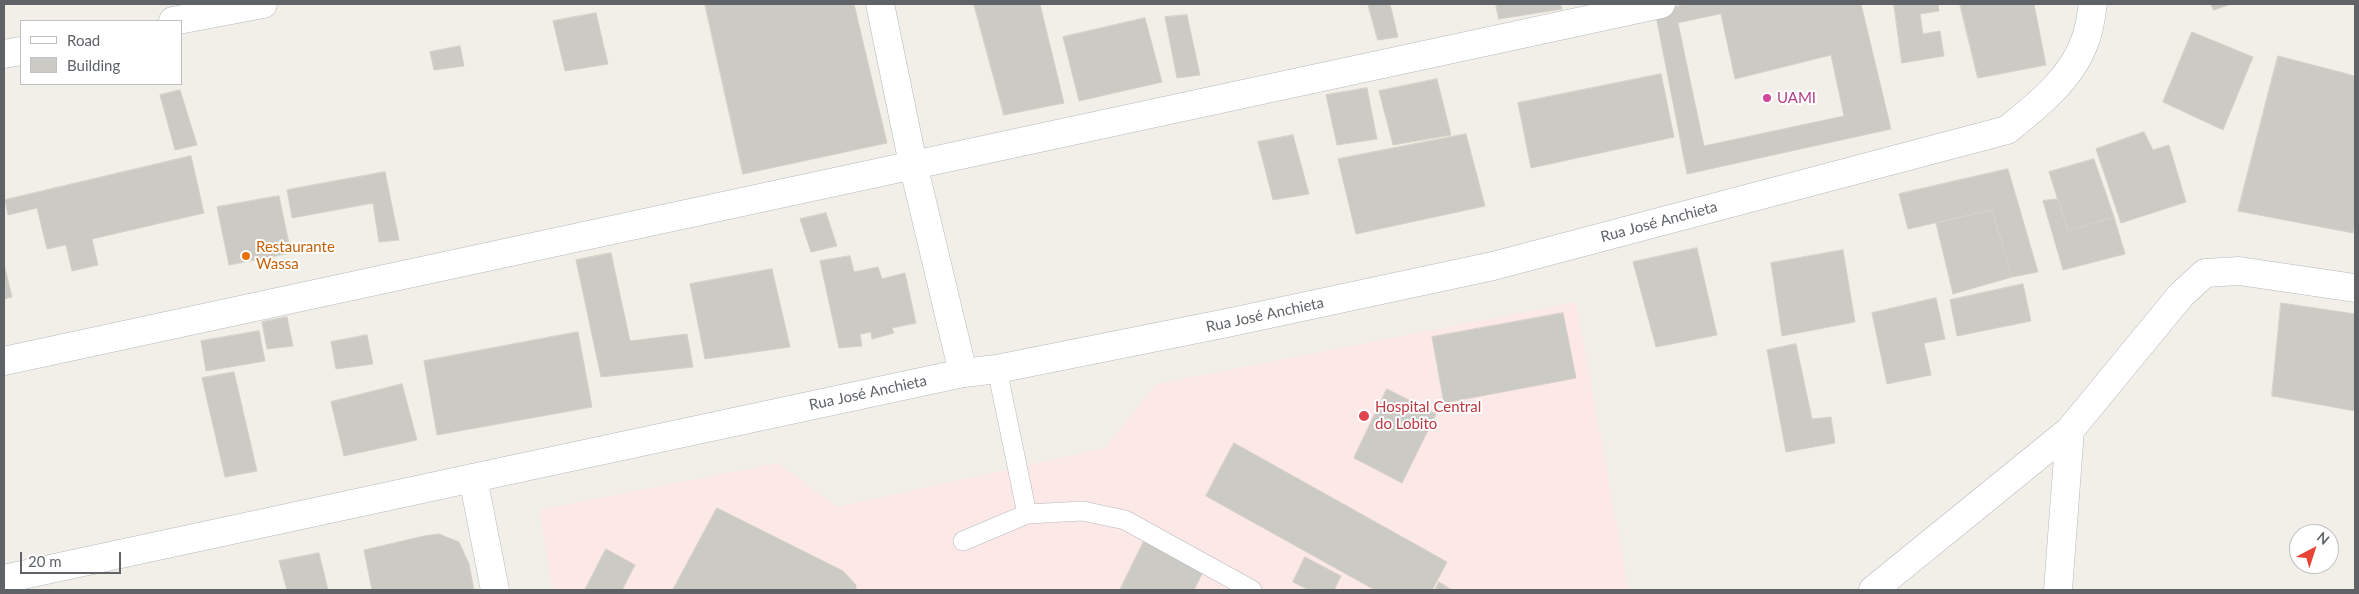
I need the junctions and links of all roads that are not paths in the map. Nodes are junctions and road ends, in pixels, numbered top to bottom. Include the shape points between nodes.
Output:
1 (263, 4) edge
2 (880, 4) edge
3 (1661, 4) edge
4 (2093, 4) edge
5 (178, 20) edge
6 (20, 51) edge
7 (4, 54) edge
8 (913, 164) junction
9 (2355, 288) edge
10 (4, 361) edge
11 (997, 370) junction
12 (963, 373) junction
13 (2070, 430) junction
14 (473, 478) junction
15 (1028, 514) junction
16 (963, 541) dead end
17 (4, 579) edge
18 (55, 580) edge
19 (495, 590) edge
20 (1252, 590) edge
21 (1873, 590) edge
22 (2058, 590) edge

1 - 5 street
2 - 8 street
3 - 8 street
4 - 11 street, Rua José Anchieta via 2086,38 2066,76 2041,103 2007,130 1493,266
6 - 7 street
8 - 10 street
8 - 12 street
9 - 13 street via 2239,271 2205,273 2181,295
11 - 12 street, Rua José Anchieta
11 - 15 lane
12 - 14 street, Rua José Anchieta
13 - 21 street
13 - 22 street
14 - 18 street, Rua José Anchieta
14 - 19 street
15 - 16 lane
15 - 20 lane via 1082,511 1125,520
17 - 18 street, Rua José Anchieta

